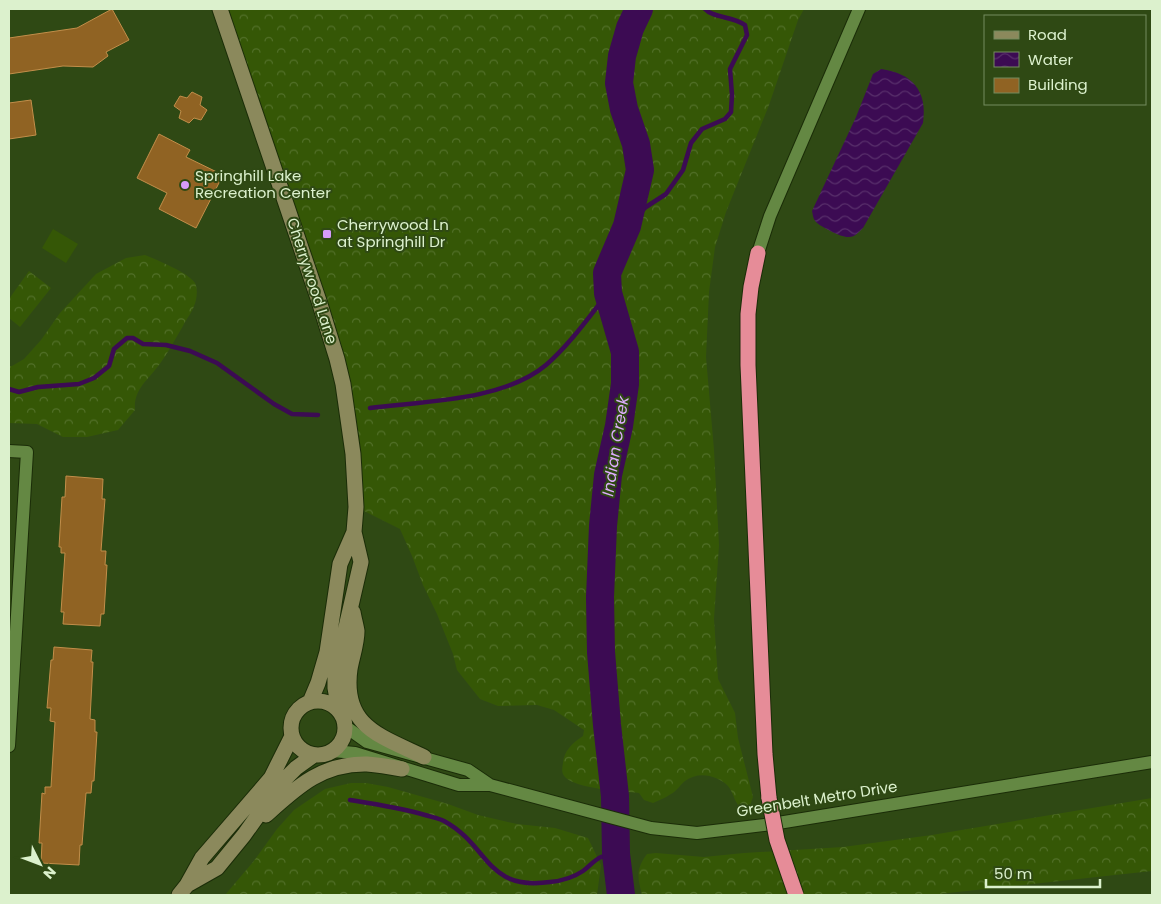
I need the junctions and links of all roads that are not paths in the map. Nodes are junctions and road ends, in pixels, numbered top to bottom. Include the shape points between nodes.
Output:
1 (220, 9) edge
2 (859, 9) edge
3 (758, 253) joint
4 (9, 451) edge
5 (354, 532) junction
6 (14, 587) edge
7 (352, 604) junction
8 (310, 702) junction
9 (339, 710) junction
10 (346, 727) junction
11 (292, 736) junction
12 (9, 746) edge
13 (333, 751) junction
14 (314, 755) junction
15 (424, 757) junction
16 (1152, 762) edge
17 (402, 768) junction
18 (490, 785) junction
19 (244, 835) junction
20 (183, 890) edge
21 (796, 895) edge

1 - 5 street, Cherrywood Lane via 337,359 353,454
2 - 3 street via 773,208
3 - 21 highway, bridge via 750,287 748,365 764,754 777,840
4 - 6 street via 27,452
5 - 7 street, Cherrywood Lane via 361,562
5 - 8 street, Cherrywood Lane via 340,564 327,652
6 - 12 street
7 - 9 street, Cherrywood Lane via 336,675
7 - 15 street via 357,631 348,686 355,711 371,731
8 - 9 street via 325,701
8 - 11 street via 303,704 293,716
9 - 10 street
10 - 13 street via 343,740
10 - 15 street, Greenbelt Metro Drive via 367,742
11 - 14 street via 298,747
11 - 20 street via 272,778 202,858
13 - 14 street
13 - 17 street, Greenbelt Metro Drive via 355,753
14 - 19 street via 281,783
15 - 18 street, Greenbelt Metro Drive via 468,770
16 - 18 street, Greenbelt Metro Drive via 772,824 697,833 651,828
17 - 18 street, Greenbelt Metro Drive via 459,785
17 - 19 street via 367,764 328,770 313,776
19 - 20 street via 217,868

